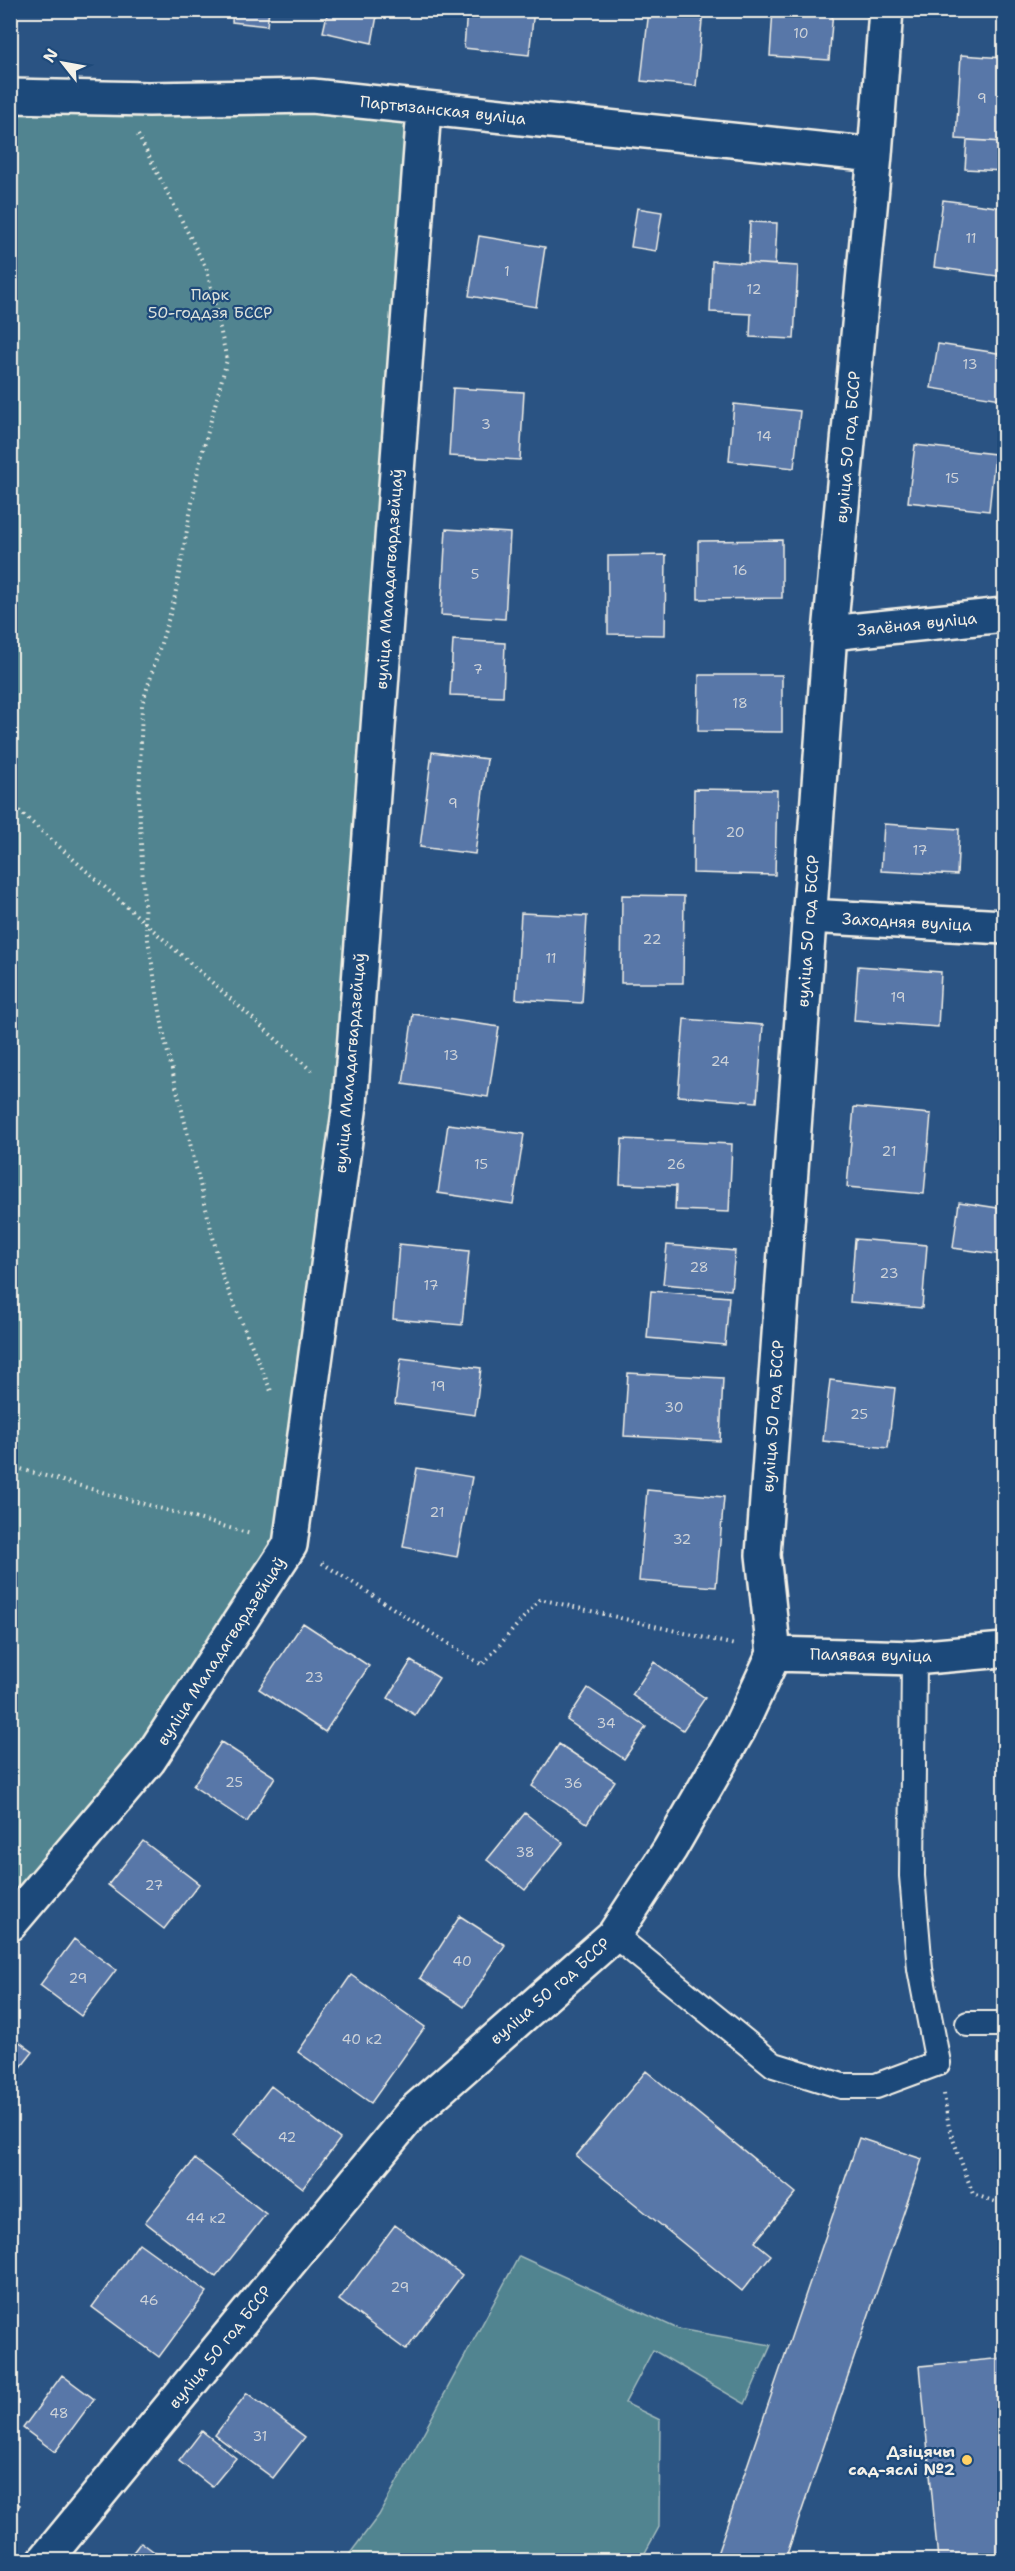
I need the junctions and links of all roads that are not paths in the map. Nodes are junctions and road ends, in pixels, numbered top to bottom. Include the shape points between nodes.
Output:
1 (886, 10) edge
2 (10, 96) edge
3 (424, 109) junction
4 (875, 155) junction
5 (1005, 615) edge
6 (830, 633) junction
7 (809, 916) junction
8 (1005, 927) edge
9 (1005, 1650) edge
10 (774, 1654) junction
11 (914, 1658) junction
12 (10, 1924) edge
13 (614, 1935) junction
14 (1005, 2024) edge
15 (968, 2025) dead end
16 (45, 2560) edge

1 - 4 street, вуліца 50 год БССР
2 - 3 street, Партызанская вуліца via 312,96
3 - 4 street, Партызанская вуліца
3 - 12 street, вуліца Маладагвардзейцаў via 350,1104 290,1545 149,1760
4 - 6 street, вуліца 50 год БССР
5 - 6 street, Зялёная вуліца
6 - 7 street, вуліца 50 год БССР
7 - 8 street, Заходняя вуліца
7 - 10 street, вуліца 50 год БССР via 763,1555
9 - 11 street, Палявая вуліца
10 - 11 street, Палявая вуліца
10 - 13 street, вуліца 50 год БССР via 733,1739 670,1849
11 - 13 lane via 912,1876 920,1969 939,2064 876,2086 842,2086 774,2065
13 - 16 street, вуліца 50 год БССР via 411,2114
14 - 15 lane

